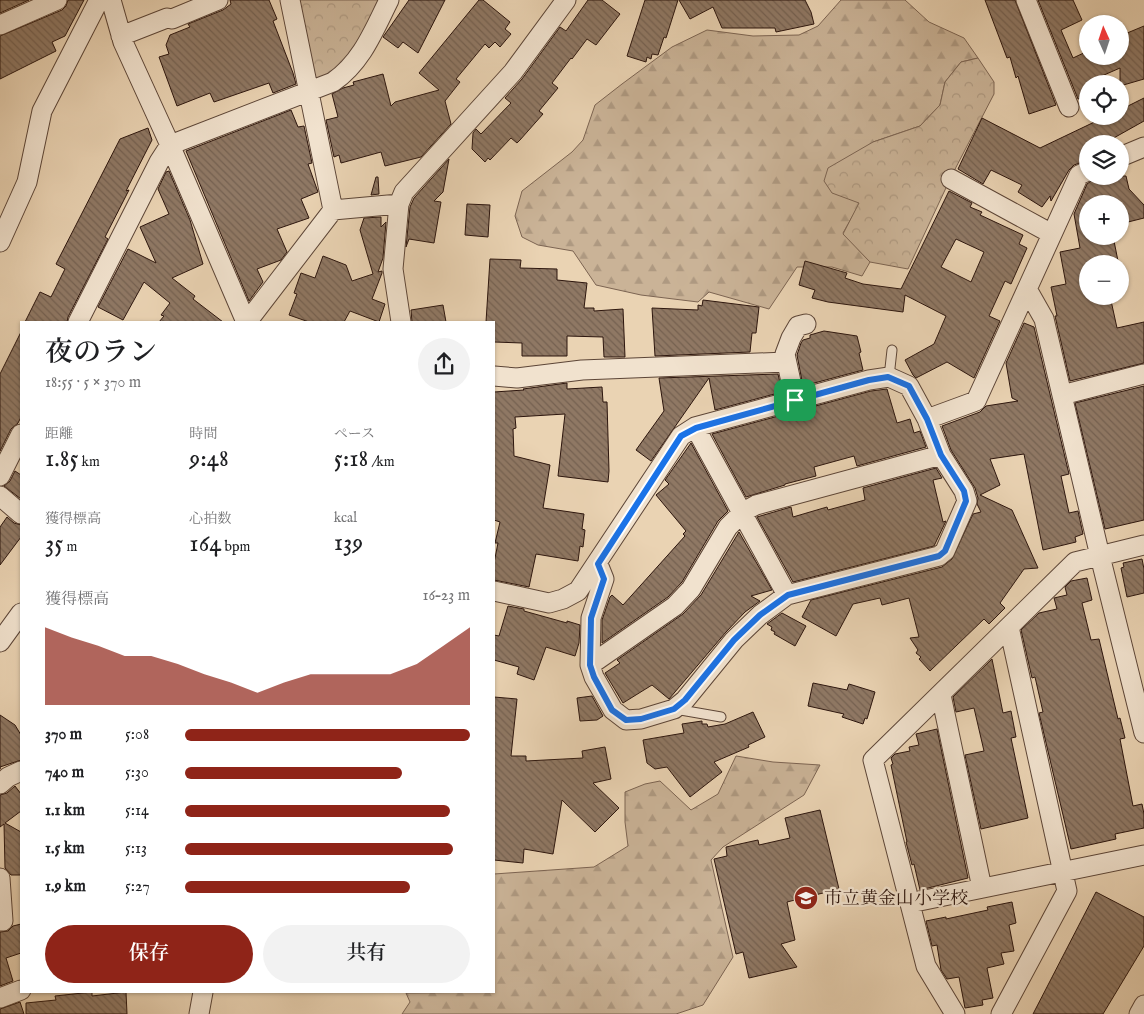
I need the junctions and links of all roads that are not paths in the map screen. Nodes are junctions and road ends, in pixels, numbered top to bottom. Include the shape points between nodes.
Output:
1 (57, 0) edge
2 (99, 0) edge
3 (111, 0) edge
4 (218, 0) edge
5 (290, 0) edge
6 (389, 0) edge
7 (566, 0) edge
8 (1026, 0) edge
9 (0, 25) edge
10 (121, 36) junction
11 (308, 91) junction
12 (1069, 107) dead end
13 (170, 145) junction
14 (1144, 147) edge
15 (1129, 153) edge
16 (1079, 175) edge
17 (951, 179) dead end
18 (400, 204) junction
19 (333, 210) junction
20 (5, 221) edge
21 (1052, 234) junction
22 (0, 242) edge
23 (1027, 289) junction
24 (79, 321) edge
25 (247, 321) edge
26 (248, 321) edge
27 (400, 321) edge
28 (806, 324) dead end
29 (892, 350) dead end
30 (786, 362) junction
31 (1144, 374) edge
32 (495, 376) edge
33 (888, 377) junction
34 (1062, 395) junction
35 (795, 400) junction
36 (927, 419) junction
37 (696, 428) junction
38 (20, 436) edge
39 (941, 455) junction
40 (0, 476) edge
41 (0, 496) edge
42 (743, 512) junction
43 (20, 513) edge
44 (1144, 545) edge
45 (1100, 556) junction
46 (598, 564) junction
47 (495, 591) edge
48 (788, 595) junction
49 (20, 614) edge
50 (1010, 627) junction
51 (0, 642) edge
52 (590, 665) junction
53 (941, 695) junction
54 (674, 709) junction
55 (721, 717) dead end
56 (1144, 733) edge
57 (20, 771) edge
58 (0, 784) edge
59 (1144, 855) edge
60 (1064, 871) junction
61 (0, 878) edge
62 (982, 888) junction
63 (910, 903) junction
64 (0, 921) edge
65 (20, 990) edge
66 (203, 993) edge
67 (0, 998) edge
68 (1144, 1005) edge
69 (199, 1014) edge
70 (955, 1014) edge
71 (1000, 1014) edge
72 (1139, 1014) edge

1 - 9 street
2 - 20 street via 42,111 27,182
3 - 10 street
4 - 10 street
5 - 11 street
6 - 11 street via 352,66 333,82
7 - 18 street via 513,72 404,192
8 - 12 street
10 - 13 street
11 - 13 street
11 - 19 street
13 - 24 street
13 - 25 street
14 - 15 street
16 - 21 street
17 - 21 street
18 - 19 street
18 - 27 street via 393,268
19 - 26 street
20 - 22 street
21 - 23 street
23 - 34 street via 1044,319
23 - 36 street via 976,401
28 - 30 street via 798,326 791,338 785,354
29 - 33 lane
30 - 32 street via 582,370 517,378
30 - 35 street
31 - 34 street
33 - 35 street
33 - 36 street via 909,386
34 - 45 street
35 - 37 street
36 - 39 street
37 - 42 street
37 - 46 street via 681,436
38 - 40 street
39 - 42 street via 756,505
39 - 48 street via 964,491 966,501 945,551 939,556
41 - 43 street
42 - 48 street
42 - 52 street via 728,528 691,589 675,606
44 - 45 street
45 - 50 street via 1075,562
45 - 56 street
46 - 47 street via 578,591 549,603
46 - 52 street via 604,579 591,618
48 - 54 street via 760,615 734,640
49 - 51 street
50 - 53 street
50 - 60 street
52 - 54 street via 612,710 626,720
53 - 62 street
53 - 63 street via 873,760
54 - 55 lane
57 - 58 street
59 - 60 street
60 - 62 street
60 - 71 street via 1067,891
61 - 64 street via 3,921
62 - 63 street
63 - 70 street via 926,966
65 - 67 street
66 - 69 street
68 - 72 street

